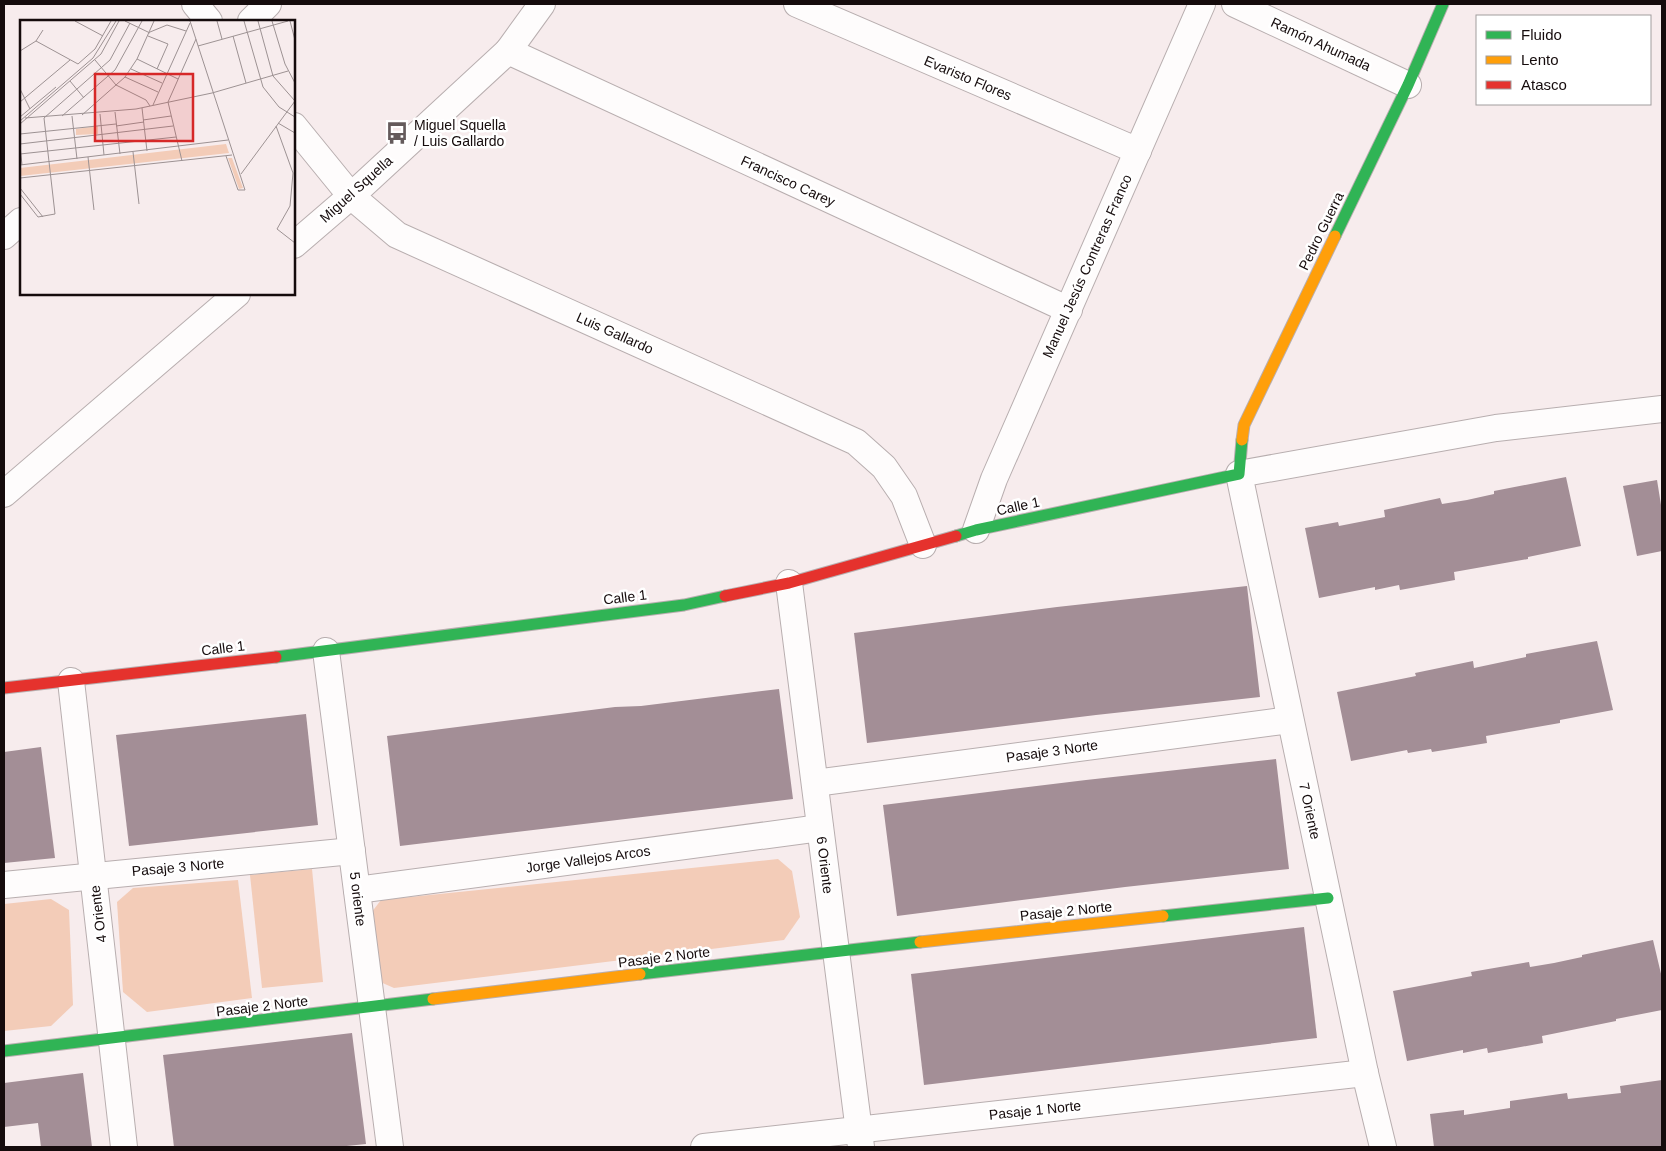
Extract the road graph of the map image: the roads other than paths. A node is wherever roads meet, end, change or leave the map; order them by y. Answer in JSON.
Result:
{"nodes":[{"id":1,"x":194,"y":4,"type":"edge"},
{"id":2,"x":268,"y":4,"type":"edge"},
{"id":3,"x":542,"y":4,"type":"edge"},
{"id":4,"x":797,"y":4,"type":"edge"},
{"id":5,"x":1202,"y":4,"type":"edge"},
{"id":6,"x":1235,"y":4,"type":"edge"},
{"id":7,"x":1443,"y":4,"type":"edge"},
{"id":8,"x":208,"y":20,"type":"edge"},
{"id":9,"x":252,"y":20,"type":"edge"},
{"id":10,"x":508,"y":51,"type":"junction"},
{"id":11,"x":1408,"y":84,"type":"junction"},
{"id":12,"x":295,"y":127,"type":"edge"},
{"id":13,"x":1138,"y":151,"type":"junction"},
{"id":14,"x":350,"y":196,"type":"junction"},
{"id":15,"x":20,"y":222,"type":"edge"},
{"id":16,"x":4,"y":236,"type":"edge"},
{"id":17,"x":295,"y":244,"type":"edge"},
{"id":18,"x":236,"y":295,"type":"edge"},
{"id":19,"x":1068,"y":310,"type":"junction"},
{"id":20,"x":1662,"y":409,"type":"edge"},
{"id":21,"x":1239,"y":474,"type":"junction"},
{"id":22,"x":4,"y":494,"type":"edge"},
{"id":23,"x":976,"y":530,"type":"junction"},
{"id":24,"x":923,"y":545,"type":"junction"},
{"id":25,"x":789,"y":583,"type":"junction"},
{"id":26,"x":326,"y":651,"type":"junction"},
{"id":27,"x":71,"y":681,"type":"junction"},
{"id":28,"x":4,"y":688,"type":"edge"},
{"id":29,"x":1290,"y":720,"type":"junction"},
{"id":30,"x":814,"y":783,"type":"junction"},
{"id":31,"x":820,"y":828,"type":"junction"},
{"id":32,"x":352,"y":851,"type":"junction"},
{"id":33,"x":93,"y":875,"type":"junction"},
{"id":34,"x":4,"y":885,"type":"edge"},
{"id":35,"x":357,"y":890,"type":"junction"},
{"id":36,"x":1328,"y":898,"type":"junction"},
{"id":37,"x":836,"y":951,"type":"junction"},
{"id":38,"x":372,"y":1008,"type":"junction"},
{"id":39,"x":112,"y":1039,"type":"junction"},
{"id":40,"x":4,"y":1051,"type":"edge"},
{"id":41,"x":1364,"y":1073,"type":"junction"},
{"id":42,"x":860,"y":1139,"type":"edge"},
{"id":43,"x":124,"y":1147,"type":"edge"},
{"id":44,"x":390,"y":1147,"type":"edge"},
{"id":45,"x":704,"y":1147,"type":"edge"},
{"id":46,"x":1383,"y":1147,"type":"edge"}],
"edges":[{"from":1,"to":8,"type":"street"},
{"from":2,"to":9,"type":"street"},
{"from":3,"to":10,"type":"street","name":"Miguel Squella"},
{"from":4,"to":13,"type":"street","name":"Evaristo Flores"},
{"from":5,"to":13,"type":"street","name":"Manuel Jesús Contreras Franco"},
{"from":6,"to":11,"type":"street","name":"Ramón Ahumada"},
{"from":7,"to":11,"type":"street","name":"Pedro Guerra"},
{"from":10,"to":14,"type":"street","name":"Miguel Squella"},
{"from":10,"to":19,"type":"street","name":"Francisco Carey"},
{"from":11,"to":21,"type":"street","name":"Pedro Guerra"},
{"from":12,"to":14,"type":"street","name":"Luis Gallardo"},
{"from":13,"to":19,"type":"street","name":"Manuel Jesús Contreras Franco"},
{"from":14,"to":17,"type":"street","name":"Miguel Squella"},
{"from":14,"to":24,"type":"street","name":"Luis Gallardo"},
{"from":15,"to":16,"type":"street"},
{"from":18,"to":22,"type":"street"},
{"from":19,"to":23,"type":"street","name":"Manuel Jesús Contreras Franco"},
{"from":20,"to":21,"type":"street"},
{"from":21,"to":23,"type":"street","name":"Calle 1"},
{"from":21,"to":29,"type":"street","name":"7 Oriente"},
{"from":23,"to":24,"type":"street","name":"Calle 1"},
{"from":24,"to":25,"type":"street","name":"Calle 1"},
{"from":25,"to":26,"type":"street","name":"Calle 1"},
{"from":25,"to":30,"type":"street","name":"6 Oriente"},
{"from":26,"to":27,"type":"street","name":"Calle 1"},
{"from":26,"to":32,"type":"street","name":"5 oriente"},
{"from":27,"to":28,"type":"street","name":"Calle 1"},
{"from":27,"to":33,"type":"street","name":"4 Oriente"},
{"from":29,"to":30,"type":"street","name":"Pasaje 3 Norte"},
{"from":29,"to":36,"type":"street","name":"7 Oriente"},
{"from":30,"to":31,"type":"street","name":"6 Oriente"},
{"from":31,"to":35,"type":"street","name":"Jorge Vallejos Arcos"},
{"from":31,"to":37,"type":"street","name":"6 Oriente"},
{"from":32,"to":33,"type":"street","name":"Pasaje 3 Norte"},
{"from":32,"to":35,"type":"street","name":"5 oriente"},
{"from":33,"to":34,"type":"street","name":"Pasaje 3 Norte"},
{"from":33,"to":39,"type":"street","name":"4 Oriente"},
{"from":35,"to":38,"type":"street","name":"5 oriente"},
{"from":36,"to":37,"type":"street","name":"Pasaje 2 Norte"},
{"from":36,"to":41,"type":"street","name":"7 Oriente"},
{"from":37,"to":38,"type":"street","name":"Pasaje 2 Norte"},
{"from":37,"to":42,"type":"street","name":"6 Oriente"},
{"from":38,"to":39,"type":"street","name":"Pasaje 2 Norte"},
{"from":38,"to":44,"type":"street","name":"5 oriente"},
{"from":39,"to":40,"type":"street","name":"Pasaje 2 Norte"},
{"from":39,"to":43,"type":"street","name":"4 Oriente"},
{"from":41,"to":42,"type":"street","name":"Pasaje 1 Norte"},
{"from":41,"to":46,"type":"street","name":"7 Oriente"},
{"from":42,"to":45,"type":"street","name":"Pasaje 1 Norte"}]}
